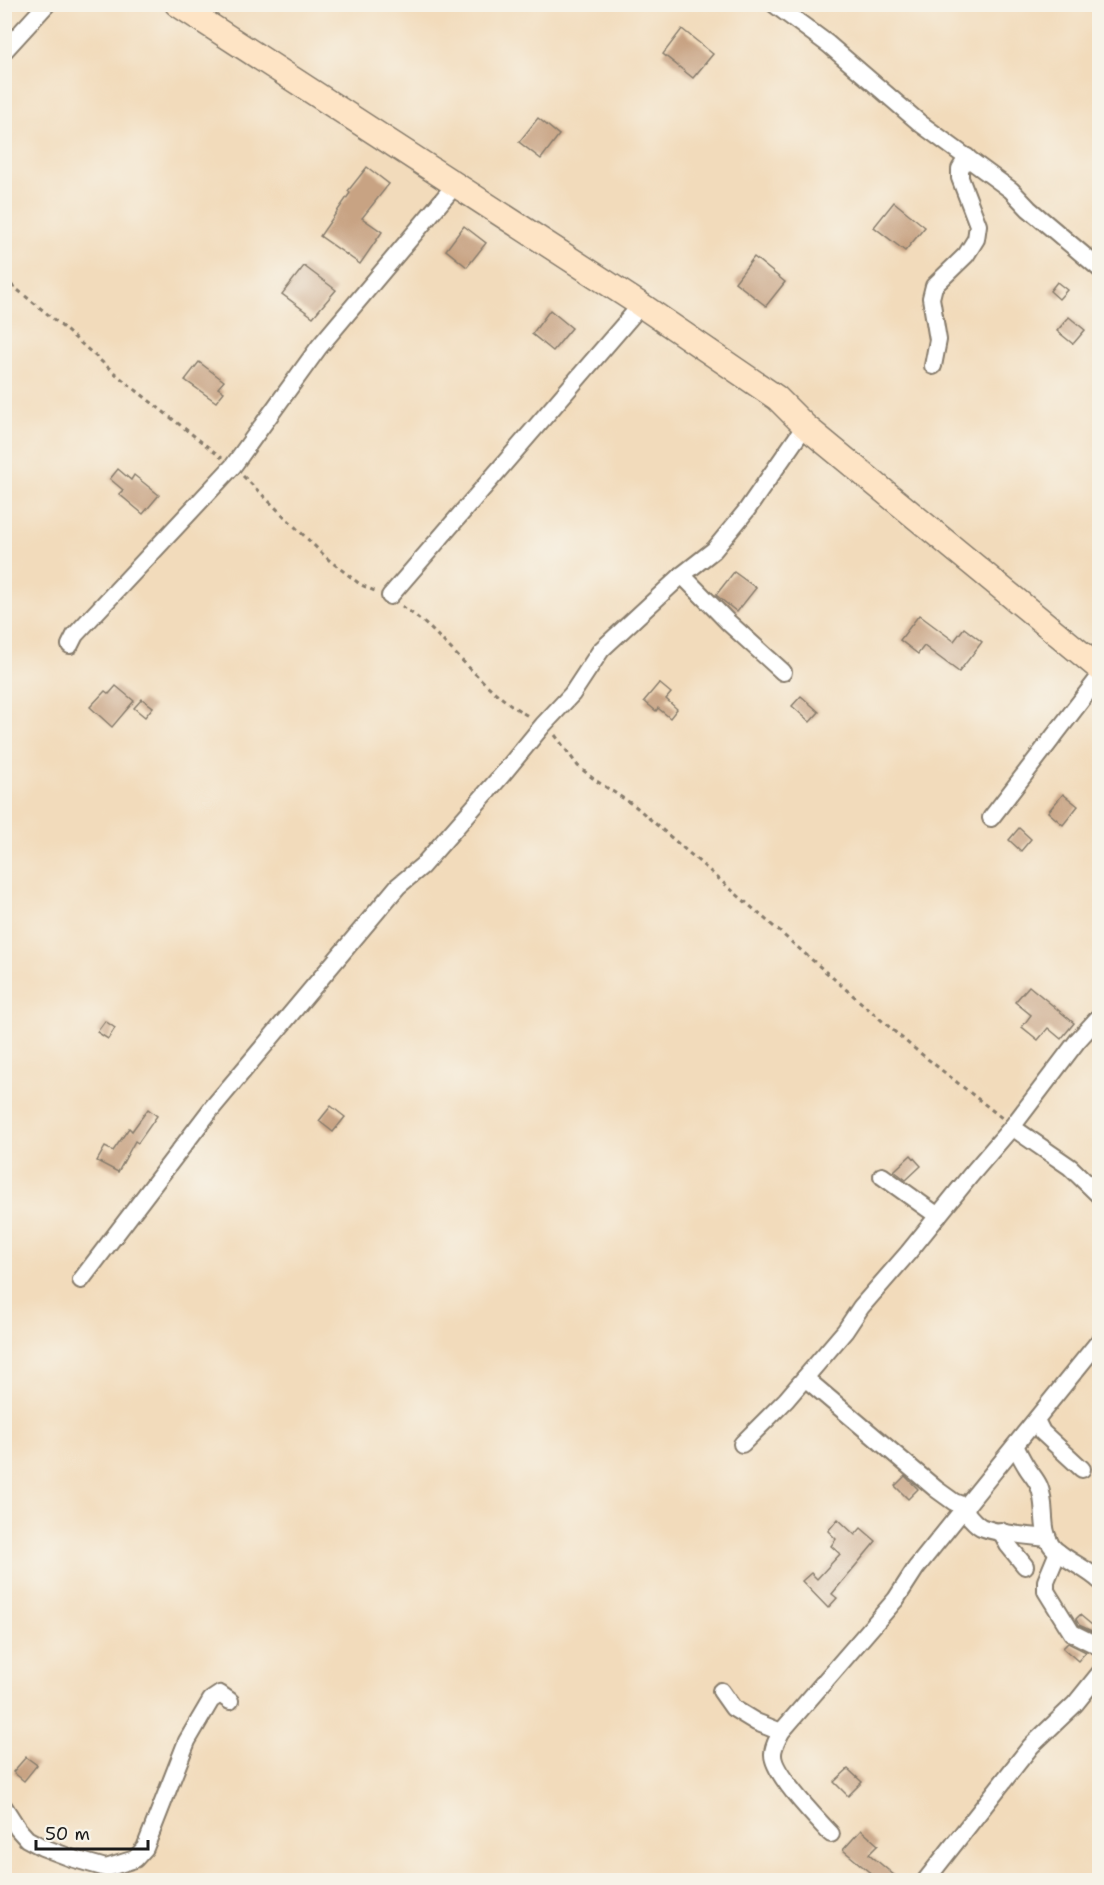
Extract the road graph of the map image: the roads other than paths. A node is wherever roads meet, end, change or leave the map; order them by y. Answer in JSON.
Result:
{"nodes":[{"id":1,"x":47,"y":4,"type":"edge"},
{"id":2,"x":177,"y":4,"type":"edge"},
{"id":3,"x":774,"y":4,"type":"edge"},
{"id":4,"x":4,"y":51,"type":"edge"},
{"id":5,"x":967,"y":157,"type":"junction"},
{"id":6,"x":456,"y":184,"type":"junction"},
{"id":7,"x":1100,"y":269,"type":"edge"},
{"id":8,"x":640,"y":305,"type":"junction"},
{"id":9,"x":933,"y":366,"type":"dead end"},
{"id":10,"x":805,"y":426,"type":"junction"},
{"id":11,"x":682,"y":575,"type":"junction"},
{"id":12,"x":390,"y":596,"type":"road end"},
{"id":13,"x":70,"y":645,"type":"dead end"},
{"id":14,"x":1100,"y":669,"type":"edge"},
{"id":15,"x":783,"y":672,"type":"dead end"},
{"id":16,"x":1100,"y":676,"type":"edge"},
{"id":17,"x":991,"y":818,"type":"dead end"},
{"id":18,"x":1100,"y":1016,"type":"edge"},
{"id":19,"x":1012,"y":1127,"type":"junction"},
{"id":20,"x":882,"y":1176,"type":"dead end"},
{"id":21,"x":1100,"y":1196,"type":"edge"},
{"id":22,"x":938,"y":1216,"type":"junction"},
{"id":23,"x":81,"y":1280,"type":"dead end"},
{"id":24,"x":1100,"y":1340,"type":"edge"},
{"id":25,"x":805,"y":1377,"type":"junction"},
{"id":26,"x":1036,"y":1420,"type":"junction"},
{"id":27,"x":742,"y":1444,"type":"dead end"},
{"id":28,"x":1015,"y":1446,"type":"junction"},
{"id":29,"x":1082,"y":1469,"type":"dead end"},
{"id":30,"x":965,"y":1508,"type":"junction"},
{"id":31,"x":1002,"y":1531,"type":"junction"},
{"id":32,"x":1048,"y":1538,"type":"junction"},
{"id":33,"x":1058,"y":1552,"type":"junction"},
{"id":34,"x":1025,"y":1566,"type":"dead end"},
{"id":35,"x":1100,"y":1581,"type":"edge"},
{"id":36,"x":1100,"y":1647,"type":"edge"},
{"id":37,"x":1100,"y":1673,"type":"edge"},
{"id":38,"x":721,"y":1690,"type":"dead end"},
{"id":39,"x":230,"y":1701,"type":"dead end"},
{"id":40,"x":781,"y":1732,"type":"junction"},
{"id":41,"x":4,"y":1807,"type":"edge"},
{"id":42,"x":831,"y":1834,"type":"dead end"},
{"id":43,"x":926,"y":1881,"type":"edge"}],
"edges":[{"from":1,"to":4,"type":"street"},
{"from":2,"to":6,"type":"street"},
{"from":3,"to":5,"type":"street"},
{"from":5,"to":7,"type":"street"},
{"from":5,"to":9,"type":"street"},
{"from":6,"to":8,"type":"street"},
{"from":6,"to":13,"type":"street"},
{"from":8,"to":10,"type":"street"},
{"from":8,"to":12,"type":"street"},
{"from":10,"to":11,"type":"street"},
{"from":10,"to":14,"type":"street"},
{"from":11,"to":15,"type":"street"},
{"from":11,"to":23,"type":"street"},
{"from":16,"to":17,"type":"street"},
{"from":18,"to":19,"type":"street"},
{"from":19,"to":21,"type":"street"},
{"from":19,"to":22,"type":"street"},
{"from":20,"to":22,"type":"street"},
{"from":22,"to":25,"type":"street"},
{"from":24,"to":26,"type":"street"},
{"from":25,"to":27,"type":"street"},
{"from":25,"to":30,"type":"street"},
{"from":26,"to":28,"type":"street"},
{"from":26,"to":29,"type":"street"},
{"from":28,"to":30,"type":"street"},
{"from":28,"to":32,"type":"street"},
{"from":30,"to":31,"type":"street"},
{"from":30,"to":40,"type":"street"},
{"from":31,"to":32,"type":"street"},
{"from":31,"to":34,"type":"street"},
{"from":32,"to":33,"type":"street"},
{"from":33,"to":35,"type":"street"},
{"from":33,"to":36,"type":"street"},
{"from":37,"to":43,"type":"street"},
{"from":38,"to":40,"type":"street"},
{"from":39,"to":41,"type":"street"},
{"from":40,"to":42,"type":"street"}]}
